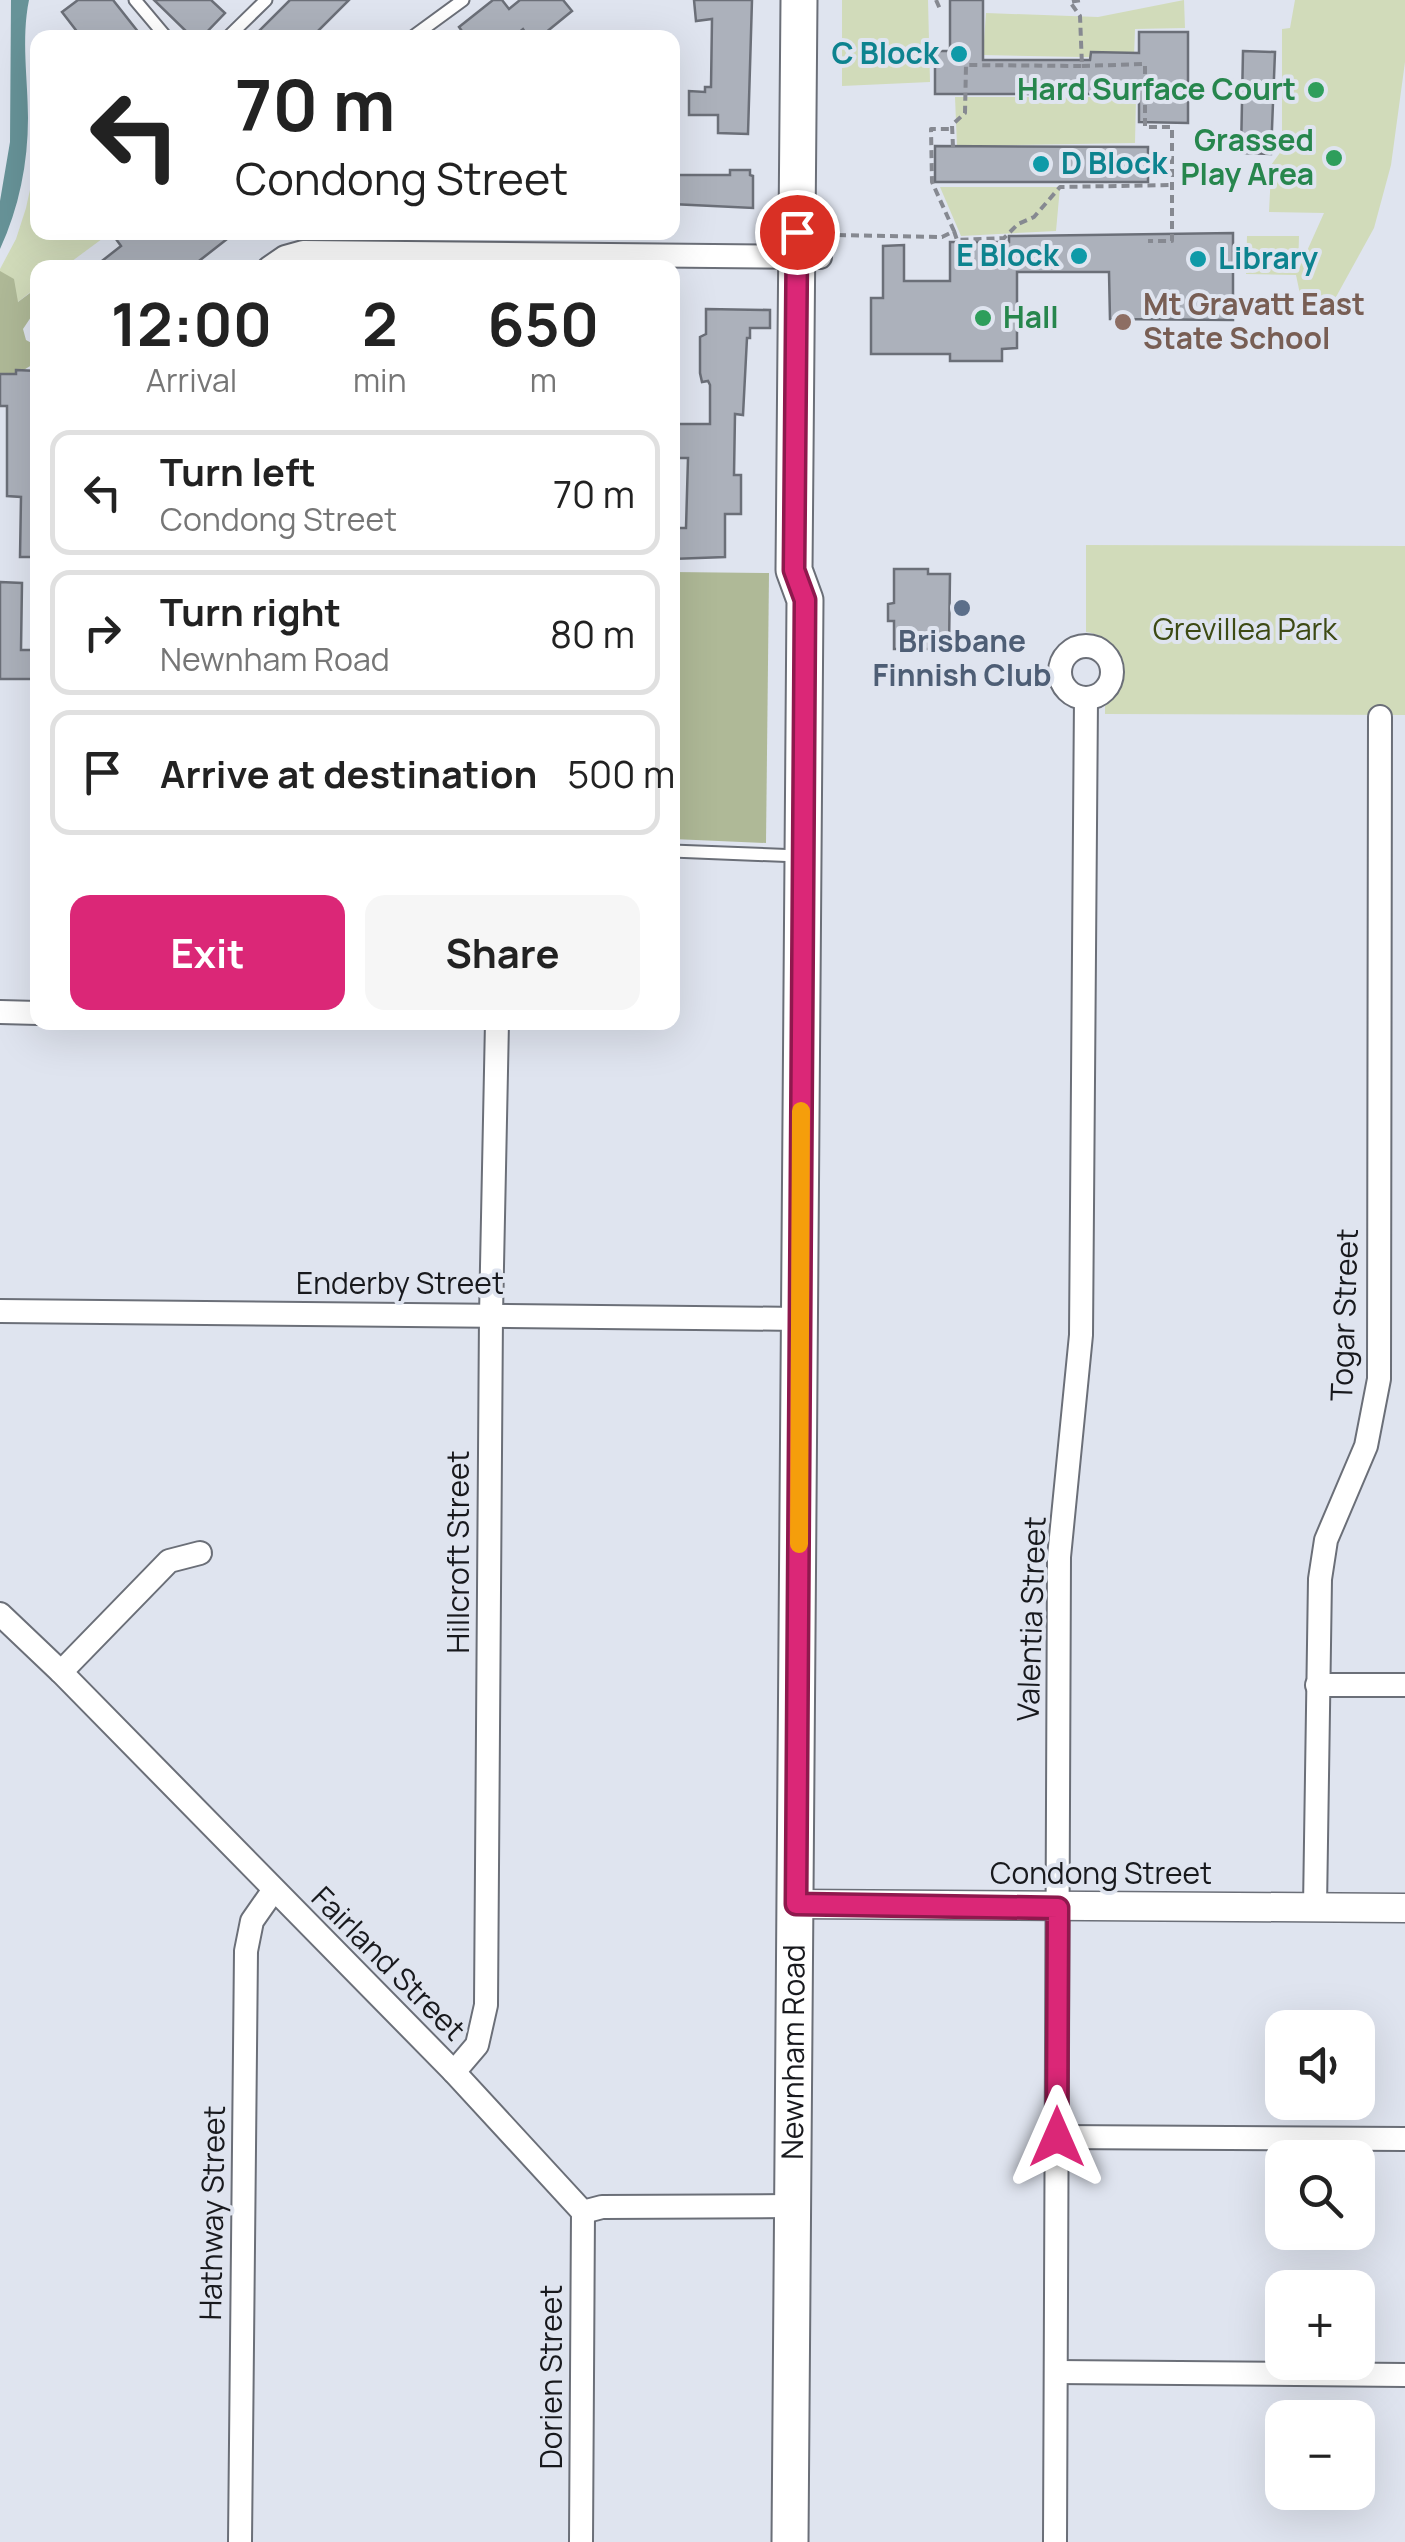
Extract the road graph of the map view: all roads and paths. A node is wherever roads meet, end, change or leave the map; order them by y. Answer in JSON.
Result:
{"nodes":[{"id":1,"x":135,"y":0,"type":"edge"},
{"id":2,"x":266,"y":0,"type":"edge"},
{"id":3,"x":799,"y":0,"type":"edge"},
{"id":4,"x":823,"y":0,"type":"edge"},
{"id":5,"x":936,"y":0,"type":"edge"},
{"id":6,"x":1081,"y":0,"type":"edge"},
{"id":7,"x":1070,"y":1,"type":"edge"},
{"id":8,"x":457,"y":2,"type":"edge"},
{"id":9,"x":940,"y":9,"type":"dead end"},
{"id":10,"x":160,"y":30,"type":"edge"},
{"id":11,"x":235,"y":30,"type":"edge"},
{"id":12,"x":421,"y":30,"type":"edge"},
{"id":13,"x":1082,"y":66,"type":"junction"},
{"id":14,"x":952,"y":129,"type":"junction"},
{"id":15,"x":953,"y":146,"type":"dead end"},
{"id":16,"x":1172,"y":185,"type":"dead end"},
{"id":17,"x":954,"y":231,"type":"junction"},
{"id":18,"x":1148,"y":242,"type":"dead end"},
{"id":19,"x":818,"y":249,"type":"junction"},
{"id":20,"x":279,"y":260,"type":"edge"},
{"id":21,"x":1086,"y":698,"type":"dead end"},
{"id":22,"x":1380,"y":716,"type":"dead end"},
{"id":23,"x":680,"y":851,"type":"edge"},
{"id":24,"x":803,"y":856,"type":"junction"},
{"id":25,"x":0,"y":1012,"type":"edge"},
{"id":26,"x":30,"y":1012,"type":"edge"},
{"id":27,"x":497,"y":1030,"type":"edge"},
{"id":28,"x":0,"y":1311,"type":"edge"},
{"id":29,"x":491,"y":1315,"type":"junction"},
{"id":30,"x":800,"y":1319,"type":"junction"},
{"id":31,"x":200,"y":1553,"type":"dead end"},
{"id":32,"x":0,"y":1614,"type":"edge"},
{"id":33,"x":61,"y":1672,"type":"junction"},
{"id":34,"x":1317,"y":1684,"type":"junction"},
{"id":35,"x":1405,"y":1685,"type":"edge"},
{"id":36,"x":273,"y":1891,"type":"junction"},
{"id":37,"x":796,"y":1904,"type":"junction"},
{"id":38,"x":1316,"y":1906,"type":"junction"},
{"id":39,"x":1058,"y":1908,"type":"junction"},
{"id":40,"x":1405,"y":1908,"type":"edge"},
{"id":41,"x":454,"y":2072,"type":"junction"},
{"id":42,"x":1057,"y":2137,"type":"junction"},
{"id":43,"x":1405,"y":2139,"type":"edge"},
{"id":44,"x":792,"y":2206,"type":"junction"},
{"id":45,"x":584,"y":2212,"type":"junction"},
{"id":46,"x":1056,"y":2372,"type":"junction"},
{"id":47,"x":1405,"y":2375,"type":"edge"},
{"id":48,"x":240,"y":2542,"type":"edge"},
{"id":49,"x":581,"y":2542,"type":"edge"},
{"id":50,"x":790,"y":2542,"type":"edge"},
{"id":51,"x":1055,"y":2542,"type":"edge"}],
"edges":[{"from":1,"to":10,"type":"lane"},
{"from":2,"to":11,"type":"lane"},
{"from":3,"to":19,"type":"main road","name":"Newnham Road"},
{"from":4,"to":19,"type":"main road","name":"Newnham Road"},
{"from":5,"to":9,"type":"path"},
{"from":6,"to":7,"type":"path"},
{"from":7,"to":13,"type":"path"},
{"from":8,"to":12,"type":"lane"},
{"from":13,"to":14,"type":"path"},
{"from":13,"to":18,"type":"path"},
{"from":14,"to":15,"type":"path"},
{"from":14,"to":17,"type":"path"},
{"from":16,"to":17,"type":"path"},
{"from":17,"to":19,"type":"path"},
{"from":19,"to":20,"type":"street"},
{"from":19,"to":24,"type":"main road","name":"Newnham Road"},
{"from":21,"to":39,"type":"street","name":"Valentia Street"},
{"from":22,"to":34,"type":"street","name":"Togar Street"},
{"from":23,"to":24,"type":"lane"},
{"from":24,"to":30,"type":"main road","name":"Newnham Road"},
{"from":25,"to":26,"type":"street"},
{"from":27,"to":29,"type":"street","name":"Hillcroft Street"},
{"from":28,"to":29,"type":"street","name":"Enderby Street"},
{"from":29,"to":30,"type":"street","name":"Enderby Street"},
{"from":29,"to":41,"type":"street","name":"Hillcroft Street"},
{"from":30,"to":37,"type":"main road","name":"Newnham Road"},
{"from":31,"to":33,"type":"street"},
{"from":32,"to":33,"type":"street","name":"Fairland Street"},
{"from":33,"to":36,"type":"street","name":"Fairland Street"},
{"from":34,"to":35,"type":"street"},
{"from":34,"to":38,"type":"street","name":"Togar Street"},
{"from":36,"to":41,"type":"street","name":"Fairland Street"},
{"from":36,"to":48,"type":"street","name":"Hathway Street"},
{"from":37,"to":39,"type":"street","name":"Condong Street"},
{"from":37,"to":44,"type":"main road","name":"Newnham Road"},
{"from":38,"to":39,"type":"street","name":"Condong Street"},
{"from":38,"to":40,"type":"street","name":"Condong Street"},
{"from":39,"to":42,"type":"street","name":"Valentia Street"},
{"from":41,"to":45,"type":"street","name":"Fairland Street"},
{"from":42,"to":43,"type":"street"},
{"from":42,"to":46,"type":"street","name":"Valentia Street"},
{"from":44,"to":45,"type":"street"},
{"from":44,"to":50,"type":"main road","name":"Newnham Road"},
{"from":45,"to":49,"type":"street","name":"Dorien Street"},
{"from":46,"to":47,"type":"street"},
{"from":46,"to":51,"type":"street","name":"Valentia Street"}]}
